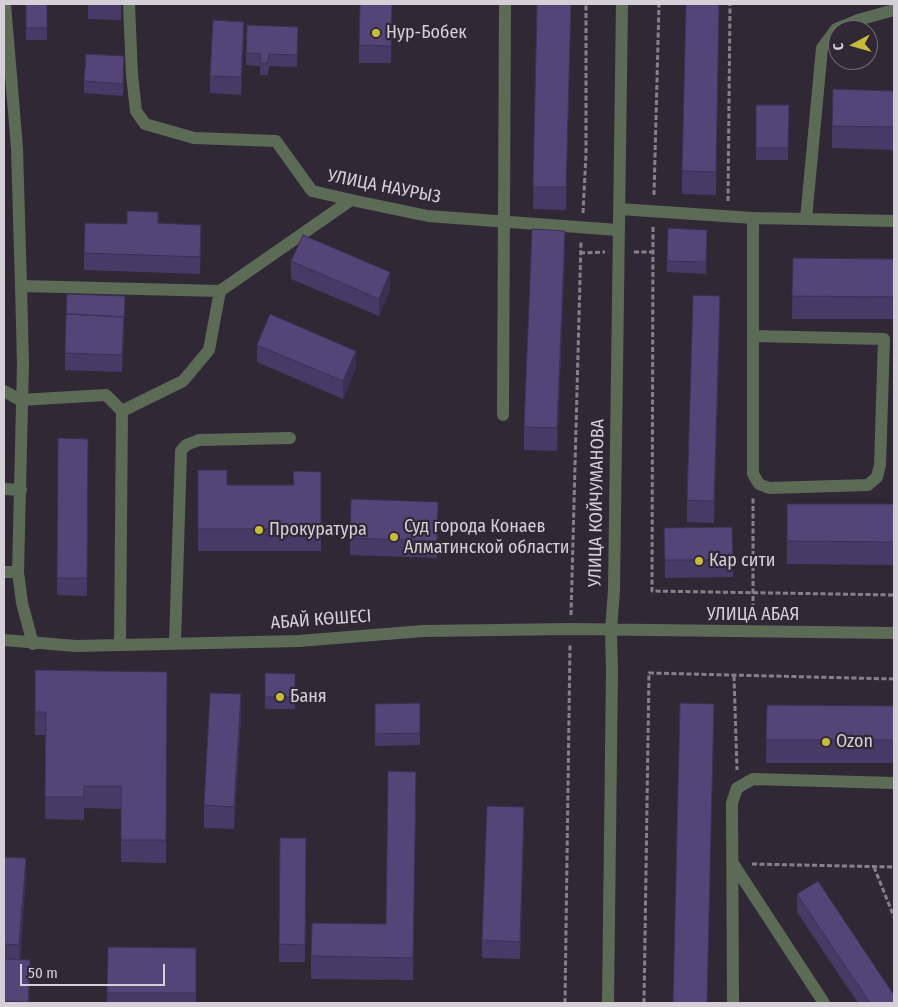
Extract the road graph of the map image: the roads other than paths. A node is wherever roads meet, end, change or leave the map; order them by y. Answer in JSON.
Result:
{"nodes":[{"id":1,"x":5,"y":4,"type":"edge"},
{"id":2,"x":129,"y":4,"type":"edge"},
{"id":3,"x":505,"y":4,"type":"edge"},
{"id":4,"x":622,"y":4,"type":"edge"},
{"id":5,"x":891,"y":8,"type":"edge"},
{"id":6,"x":8,"y":80,"type":"edge"},
{"id":7,"x":351,"y":200,"type":"junction"},
{"id":8,"x":619,"y":209,"type":"junction"},
{"id":9,"x":753,"y":218,"type":"junction"},
{"id":10,"x":806,"y":219,"type":"junction"},
{"id":11,"x":894,"y":221,"type":"edge"},
{"id":12,"x":503,"y":222,"type":"junction"},
{"id":13,"x":618,"y":230,"type":"junction"},
{"id":14,"x":21,"y":286,"type":"junction"},
{"id":15,"x":220,"y":291,"type":"junction"},
{"id":16,"x":752,"y":336,"type":"junction"},
{"id":17,"x":889,"y":338,"type":"edge"},
{"id":18,"x":4,"y":392,"type":"edge"},
{"id":19,"x":20,"y":400,"type":"junction"},
{"id":20,"x":122,"y":411,"type":"junction"},
{"id":21,"x":503,"y":414,"type":"dead end"},
{"id":22,"x":290,"y":438,"type":"dead end"},
{"id":23,"x":4,"y":489,"type":"edge"},
{"id":24,"x":21,"y":490,"type":"junction"},
{"id":25,"x":4,"y":572,"type":"edge"},
{"id":26,"x":18,"y":572,"type":"junction"},
{"id":27,"x":611,"y":630,"type":"junction"},
{"id":28,"x":894,"y":633,"type":"edge"},
{"id":29,"x":4,"y":640,"type":"edge"},
{"id":30,"x":176,"y":643,"type":"junction"},
{"id":31,"x":33,"y":644,"type":"junction"},
{"id":32,"x":120,"y":644,"type":"junction"},
{"id":33,"x":894,"y":783,"type":"edge"},
{"id":34,"x":734,"y":864,"type":"junction"},
{"id":35,"x":608,"y":1003,"type":"edge"},
{"id":36,"x":733,"y":1003,"type":"edge"},
{"id":37,"x":824,"y":1003,"type":"edge"}],
"edges":[{"from":1,"to":6,"type":"street"},
{"from":2,"to":7,"type":"street","name":"УЛИЦА НАУРЫЗ"},
{"from":3,"to":12,"type":"street"},
{"from":4,"to":8,"type":"street","name":"УЛИЦА КОЙЧУМАНОВА"},
{"from":5,"to":10,"type":"street"},
{"from":6,"to":14,"type":"street"},
{"from":7,"to":12,"type":"street","name":"УЛИЦА НАУРЫЗ"},
{"from":7,"to":15,"type":"street"},
{"from":8,"to":9,"type":"street"},
{"from":8,"to":13,"type":"street","name":"УЛИЦА КОЙЧУМАНОВА"},
{"from":9,"to":10,"type":"street"},
{"from":9,"to":16,"type":"street"},
{"from":10,"to":11,"type":"street"},
{"from":12,"to":13,"type":"street","name":"УЛИЦА НАУРЫЗ"},
{"from":12,"to":21,"type":"street"},
{"from":13,"to":27,"type":"street","name":"УЛИЦА КОЙЧУМАНОВА"},
{"from":14,"to":15,"type":"street"},
{"from":14,"to":19,"type":"street"},
{"from":15,"to":20,"type":"street"},
{"from":16,"to":17,"type":"street"},
{"from":16,"to":17,"type":"street"},
{"from":18,"to":19,"type":"street"},
{"from":19,"to":20,"type":"street"},
{"from":19,"to":24,"type":"street"},
{"from":20,"to":32,"type":"street"},
{"from":22,"to":30,"type":"street"},
{"from":23,"to":24,"type":"street"},
{"from":24,"to":26,"type":"street"},
{"from":25,"to":26,"type":"street"},
{"from":26,"to":31,"type":"street"},
{"from":27,"to":28,"type":"street","name":"УЛИЦА АБАЯ"},
{"from":27,"to":30,"type":"street","name":"АБАЙ КӨШЕСІ"},
{"from":27,"to":35,"type":"street","name":"УЛИЦА КОЙЧУМАНОВА"},
{"from":29,"to":31,"type":"street","name":"АБАЙ КӨШЕСІ"},
{"from":30,"to":32,"type":"street","name":"АБАЙ КӨШЕСІ"},
{"from":31,"to":32,"type":"street","name":"АБАЙ КӨШЕСІ"},
{"from":33,"to":34,"type":"street"},
{"from":34,"to":36,"type":"street"},
{"from":34,"to":37,"type":"street"}]}
